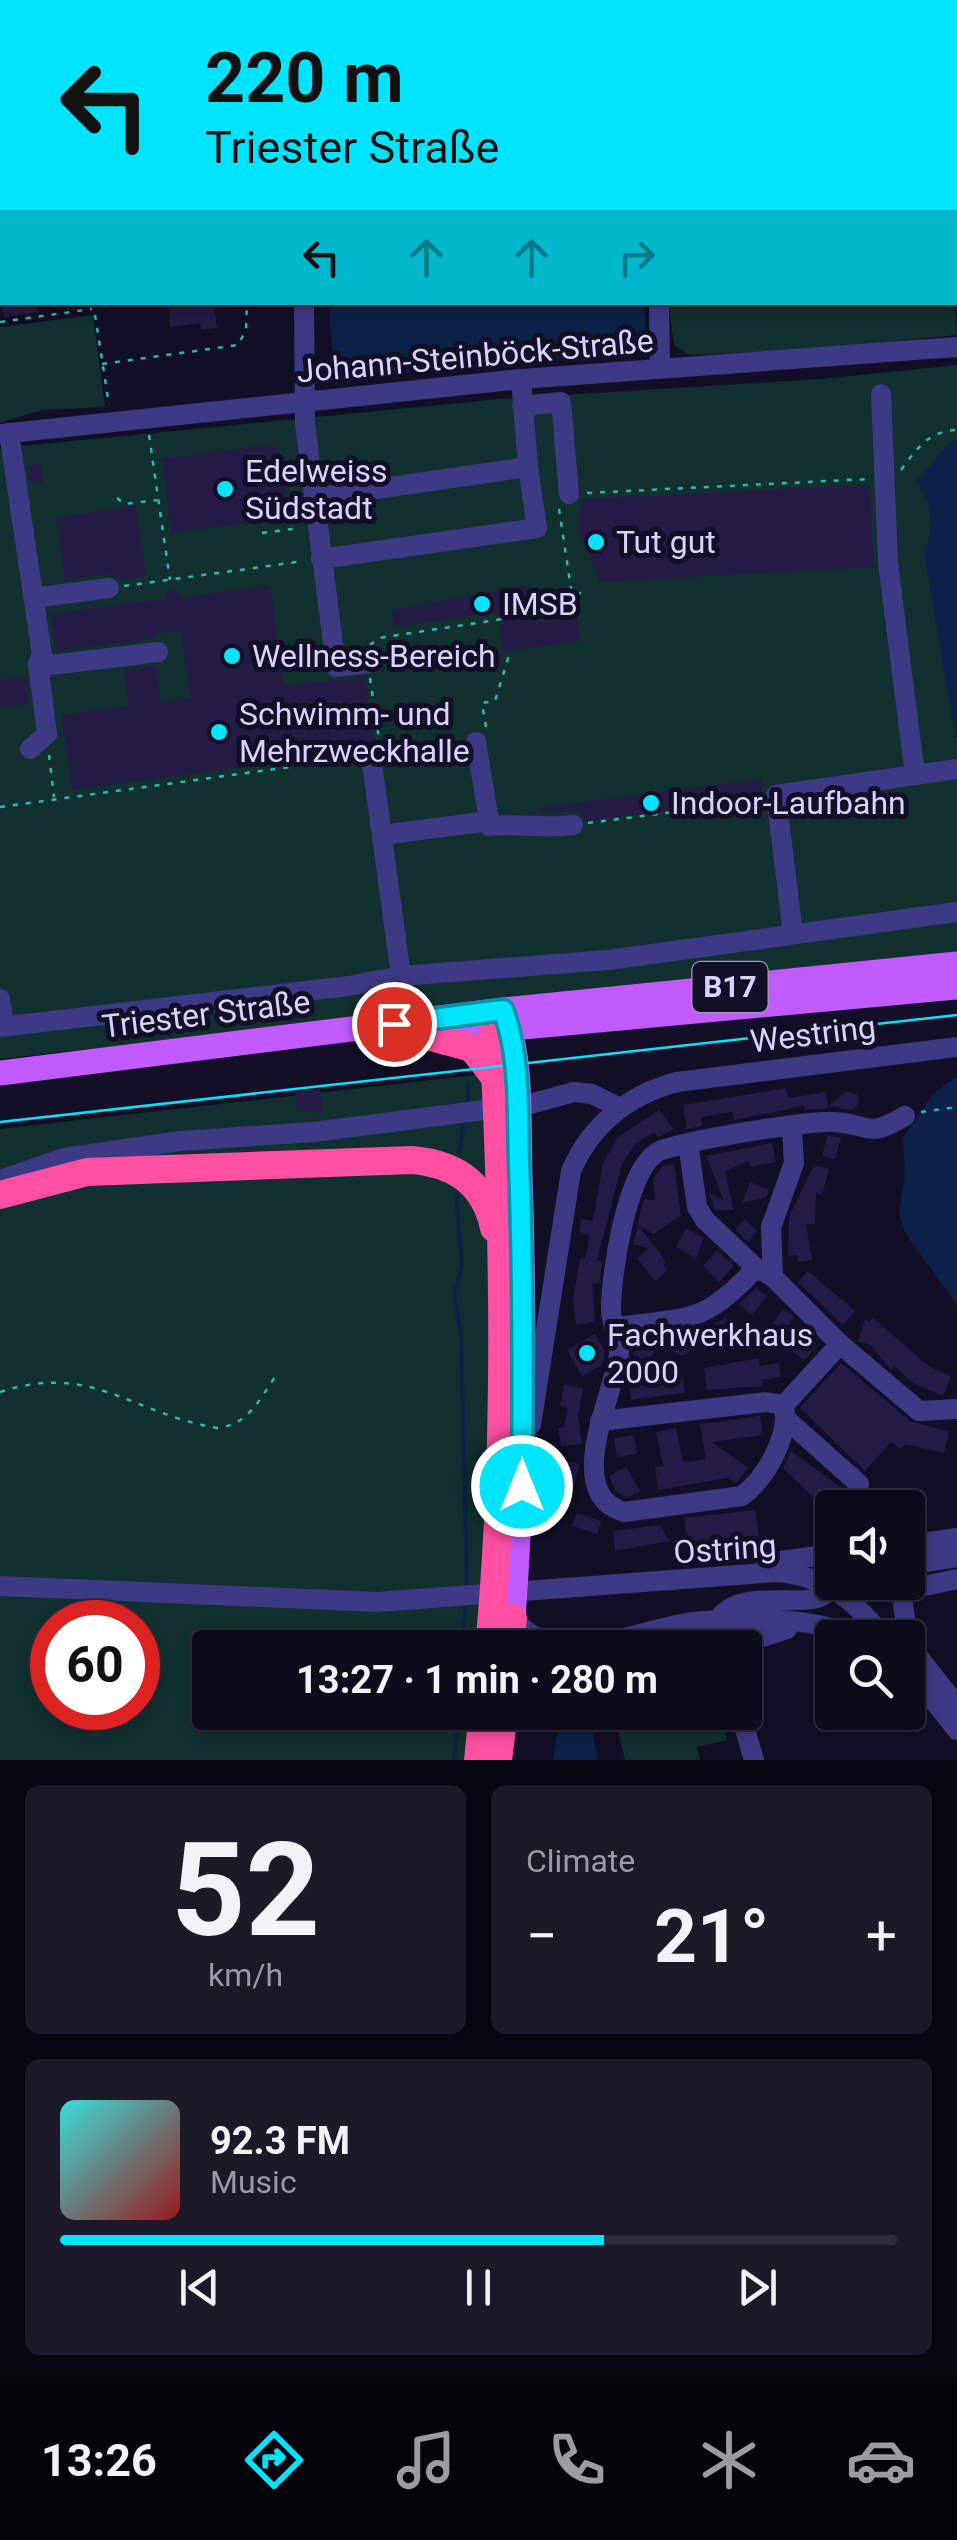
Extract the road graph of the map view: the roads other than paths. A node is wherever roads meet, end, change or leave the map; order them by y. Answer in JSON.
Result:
{"nodes":[{"id":1,"x":304,"y":305,"type":"edge"},
{"id":2,"x":659,"y":305,"type":"edge"},
{"id":3,"x":957,"y":347,"type":"edge"},
{"id":4,"x":660,"y":368,"type":"junction"},
{"id":5,"x":521,"y":380,"type":"junction"},
{"id":6,"x":881,"y":394,"type":"dead end"},
{"id":7,"x":303,"y":401,"type":"junction"},
{"id":8,"x":522,"y":406,"type":"junction"},
{"id":9,"x":4,"y":433,"type":"edge"},
{"id":10,"x":528,"y":467,"type":"junction"},
{"id":11,"x":569,"y":494,"type":"road end"},
{"id":12,"x":314,"y":498,"type":"junction"},
{"id":13,"x":321,"y":559,"type":"junction"},
{"id":14,"x":110,"y":588,"type":"road end"},
{"id":15,"x":34,"y":598,"type":"junction"},
{"id":16,"x":158,"y":652,"type":"dead end"},
{"id":17,"x":47,"y":660,"type":"junction"},
{"id":18,"x":368,"y":664,"type":"road end"},
{"id":19,"x":58,"y":712,"type":"dead end"},
{"id":20,"x":478,"y":746,"type":"road end"},
{"id":21,"x":30,"y":749,"type":"dead end"},
{"id":22,"x":371,"y":756,"type":"road end"},
{"id":23,"x":957,"y":769,"type":"edge"},
{"id":24,"x":916,"y":775,"type":"junction"},
{"id":25,"x":488,"y":821,"type":"junction"},
{"id":26,"x":573,"y":825,"type":"road end"},
{"id":27,"x":382,"y":835,"type":"junction"},
{"id":28,"x":957,"y":912,"type":"edge"},
{"id":29,"x":793,"y":934,"type":"junction"},
{"id":30,"x":957,"y":964,"type":"edge"},
{"id":31,"x":401,"y":976,"type":"junction"},
{"id":32,"x":957,"y":988,"type":"edge"},
{"id":33,"x":0,"y":999,"type":"edge"},
{"id":34,"x":2,"y":1027,"type":"edge"},
{"id":35,"x":427,"y":1036,"type":"joint"},
{"id":36,"x":503,"y":1044,"type":"junction"},
{"id":37,"x":957,"y":1047,"type":"edge"},
{"id":38,"x":0,"y":1073,"type":"edge"},
{"id":39,"x":0,"y":1088,"type":"edge"},
{"id":40,"x":620,"y":1108,"type":"junction"},
{"id":41,"x":913,"y":1114,"type":"road end"},
{"id":42,"x":507,"y":1120,"type":"junction"},
{"id":43,"x":792,"y":1128,"type":"junction"},
{"id":44,"x":688,"y":1144,"type":"junction"},
{"id":45,"x":64,"y":1158,"type":"junction"},
{"id":46,"x":0,"y":1165,"type":"edge"},
{"id":47,"x":0,"y":1180,"type":"edge"},
{"id":48,"x":0,"y":1194,"type":"edge"},
{"id":49,"x":764,"y":1273,"type":"junction"},
{"id":50,"x":501,"y":1280,"type":"junction"},
{"id":51,"x":616,"y":1327,"type":"junction"},
{"id":52,"x":840,"y":1344,"type":"junction"},
{"id":53,"x":957,"y":1409,"type":"edge"},
{"id":54,"x":785,"y":1412,"type":"junction"},
{"id":55,"x":600,"y":1421,"type":"junction"},
{"id":56,"x":860,"y":1484,"type":"dead end"},
{"id":57,"x":522,"y":1486,"type":"junction"},
{"id":58,"x":957,"y":1538,"type":"edge"},
{"id":59,"x":925,"y":1543,"type":"edge"},
{"id":60,"x":815,"y":1556,"type":"edge"},
{"id":61,"x":957,"y":1557,"type":"edge"},
{"id":62,"x":925,"y":1562,"type":"edge"},
{"id":63,"x":733,"y":1577,"type":"junction"},
{"id":64,"x":815,"y":1578,"type":"edge"},
{"id":65,"x":957,"y":1579,"type":"edge"},
{"id":66,"x":0,"y":1586,"type":"edge"},
{"id":67,"x":815,"y":1598,"type":"edge"},
{"id":68,"x":853,"y":1600,"type":"edge"},
{"id":69,"x":513,"y":1618,"type":"junction"},
{"id":70,"x":869,"y":1620,"type":"edge"},
{"id":71,"x":717,"y":1621,"type":"junction"},
{"id":72,"x":804,"y":1624,"type":"junction"},
{"id":73,"x":815,"y":1627,"type":"edge"},
{"id":74,"x":490,"y":1630,"type":"edge"},
{"id":75,"x":512,"y":1630,"type":"edge"},
{"id":76,"x":720,"y":1630,"type":"edge"},
{"id":77,"x":762,"y":1637,"type":"edge"},
{"id":78,"x":925,"y":1691,"type":"edge"},
{"id":79,"x":957,"y":1706,"type":"edge"},
{"id":80,"x":745,"y":1730,"type":"edge"},
{"id":81,"x":957,"y":1730,"type":"edge"},
{"id":82,"x":754,"y":1760,"type":"edge"}],
"edges":[{"from":1,"to":7,"type":"street"},
{"from":2,"to":4,"type":"street"},
{"from":3,"to":4,"type":"street","name":"Johann-Steinböck-Straße"},
{"from":4,"to":5,"type":"street","name":"Johann-Steinböck-Straße"},
{"from":5,"to":7,"type":"street","name":"Johann-Steinböck-Straße"},
{"from":5,"to":8,"type":"street"},
{"from":6,"to":24,"type":"street"},
{"from":7,"to":9,"type":"street","name":"Johann-Steinböck-Straße"},
{"from":7,"to":12,"type":"street"},
{"from":8,"to":10,"type":"street"},
{"from":8,"to":11,"type":"street"},
{"from":9,"to":15,"type":"street"},
{"from":10,"to":12,"type":"street"},
{"from":10,"to":13,"type":"street"},
{"from":12,"to":13,"type":"street"},
{"from":13,"to":18,"type":"street"},
{"from":14,"to":15,"type":"street"},
{"from":15,"to":17,"type":"street"},
{"from":16,"to":17,"type":"street"},
{"from":17,"to":19,"type":"street"},
{"from":17,"to":21,"type":"street"},
{"from":20,"to":25,"type":"street"},
{"from":22,"to":27,"type":"street"},
{"from":23,"to":24,"type":"street"},
{"from":24,"to":29,"type":"street"},
{"from":25,"to":26,"type":"street"},
{"from":25,"to":27,"type":"street"},
{"from":27,"to":31,"type":"street"},
{"from":28,"to":29,"type":"street"},
{"from":29,"to":31,"type":"street"},
{"from":30,"to":36,"type":"main road","name":"Triester Straße","number":"B17"},
{"from":31,"to":34,"type":"street"},
{"from":32,"to":36,"type":"main road","name":"Triester Straße","number":"B17"},
{"from":33,"to":34,"type":"street"},
{"from":35,"to":36,"type":"highway"},
{"from":35,"to":39,"type":"main road","name":"Triester Straße"},
{"from":36,"to":38,"type":"main road","name":"Triester Straße","number":"B17"},
{"from":36,"to":42,"type":"highway"},
{"from":37,"to":40,"type":"street","name":"Westring"},
{"from":40,"to":45,"type":"street"},
{"from":40,"to":57,"type":"street"},
{"from":41,"to":43,"type":"street"},
{"from":42,"to":50,"type":"highway"},
{"from":42,"to":57,"type":"main road"},
{"from":43,"to":44,"type":"street"},
{"from":43,"to":49,"type":"street"},
{"from":44,"to":49,"type":"street"},
{"from":44,"to":51,"type":"street"},
{"from":45,"to":46,"type":"street"},
{"from":45,"to":47,"type":"street"},
{"from":48,"to":50,"type":"highway"},
{"from":49,"to":51,"type":"street"},
{"from":49,"to":52,"type":"street"},
{"from":50,"to":74,"type":"highway"},
{"from":51,"to":55,"type":"street"},
{"from":52,"to":53,"type":"street"},
{"from":52,"to":54,"type":"street"},
{"from":54,"to":55,"type":"street"},
{"from":54,"to":55,"type":"street"},
{"from":54,"to":56,"type":"street"},
{"from":57,"to":69,"type":"main road"},
{"from":58,"to":59,"type":"street"},
{"from":60,"to":63,"type":"street"},
{"from":61,"to":62,"type":"street"},
{"from":63,"to":64,"type":"street","name":"Ostring"},
{"from":63,"to":66,"type":"street","name":"Ostring"},
{"from":65,"to":79,"type":"street"},
{"from":67,"to":71,"type":"street"},
{"from":68,"to":70,"type":"street","name":"Ostring"},
{"from":69,"to":71,"type":"street"},
{"from":69,"to":75,"type":"highway"},
{"from":71,"to":72,"type":"street"},
{"from":71,"to":76,"type":"street"},
{"from":72,"to":73,"type":"street"},
{"from":72,"to":77,"type":"street"},
{"from":78,"to":81,"type":"street"},
{"from":80,"to":82,"type":"street"}]}
